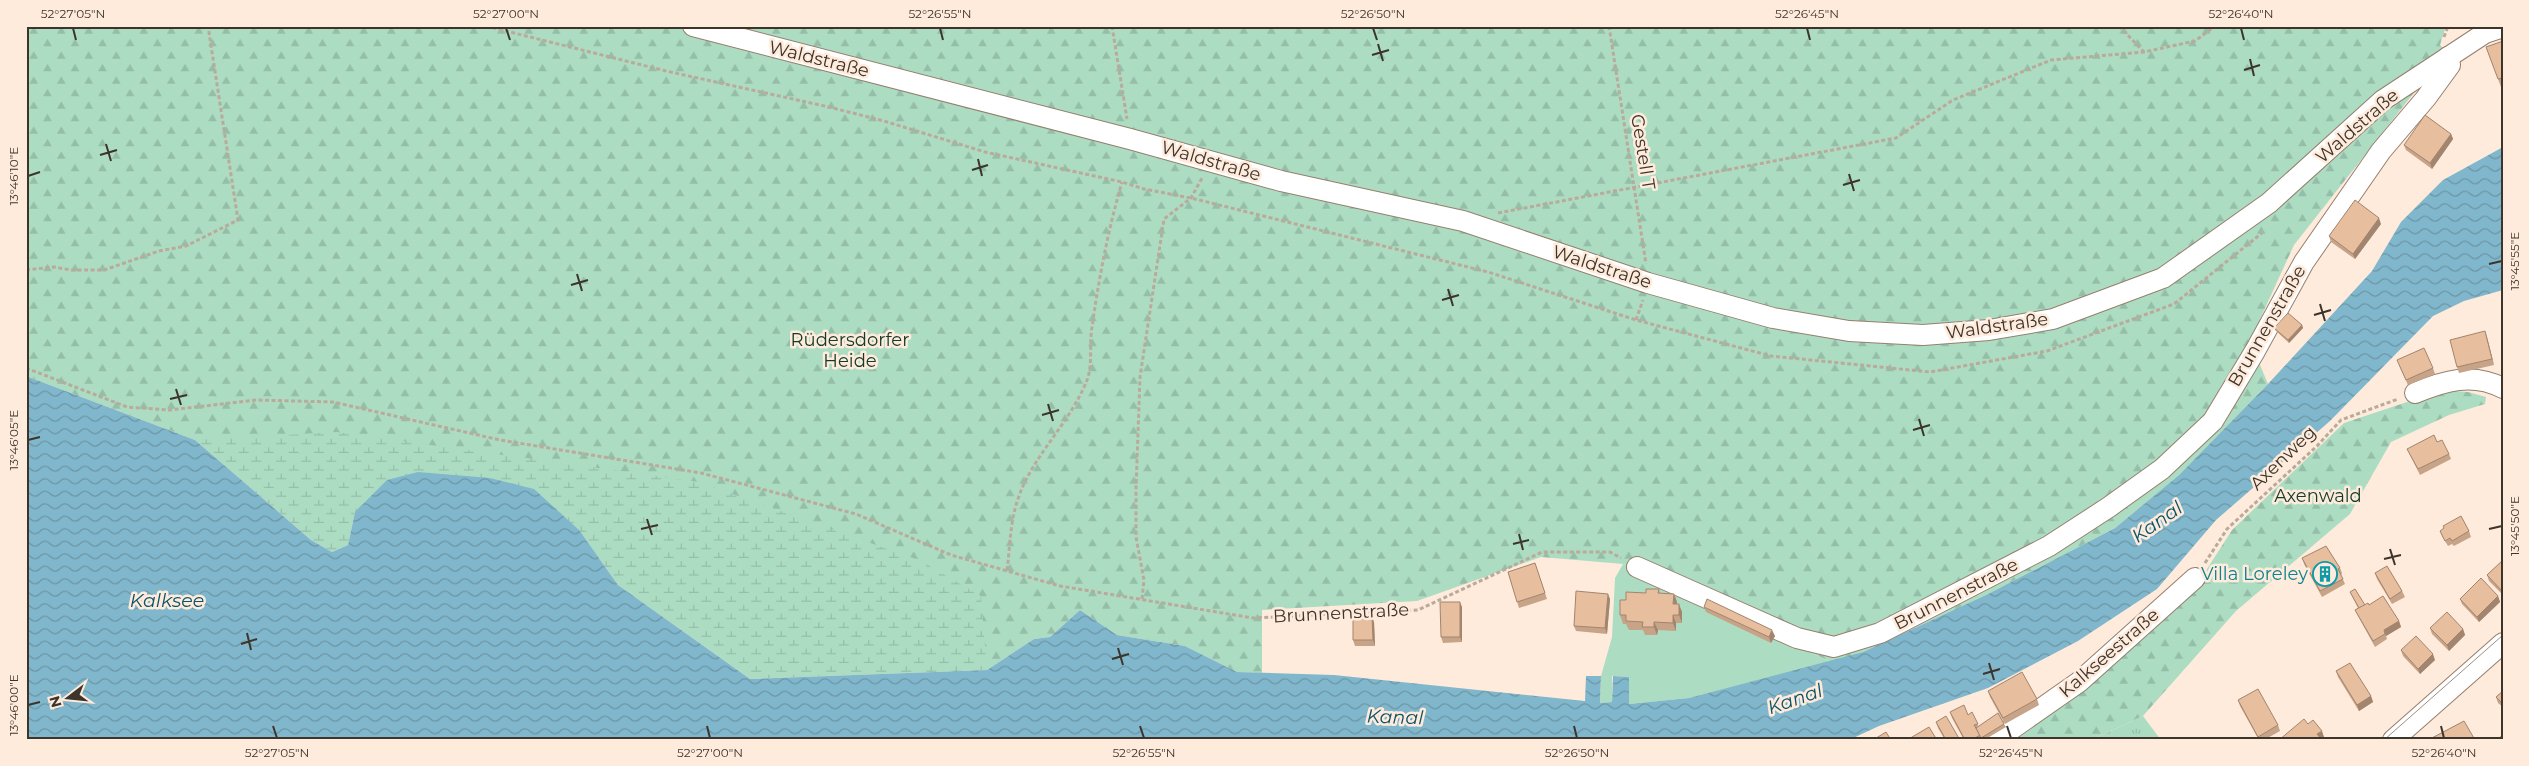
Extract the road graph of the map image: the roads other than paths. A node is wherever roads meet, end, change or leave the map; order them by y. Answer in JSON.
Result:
{"nodes":[{"id":1,"x":693,"y":26,"type":"edge"},
{"id":2,"x":2503,"y":27,"type":"edge"},
{"id":3,"x":2448,"y":57,"type":"junction"},
{"id":4,"x":2503,"y":388,"type":"edge"},
{"id":5,"x":2415,"y":393,"type":"road end"},
{"id":6,"x":1637,"y":568,"type":"road end"},
{"id":7,"x":2195,"y":578,"type":"road end"},
{"id":8,"x":2503,"y":643,"type":"edge"},
{"id":9,"x":1996,"y":740,"type":"edge"},
{"id":10,"x":2393,"y":740,"type":"edge"}],
"edges":[{"from":1,"to":3,"type":"street","name":"Waldstraße"},
{"from":2,"to":3,"type":"street","name":"Waldstraße"},
{"from":3,"to":6,"type":"street","name":"Brunnenstraße"},
{"from":4,"to":5,"type":"street"},
{"from":7,"to":9,"type":"street","name":"Kalkseestraße"},
{"from":8,"to":10,"type":"street"}]}
